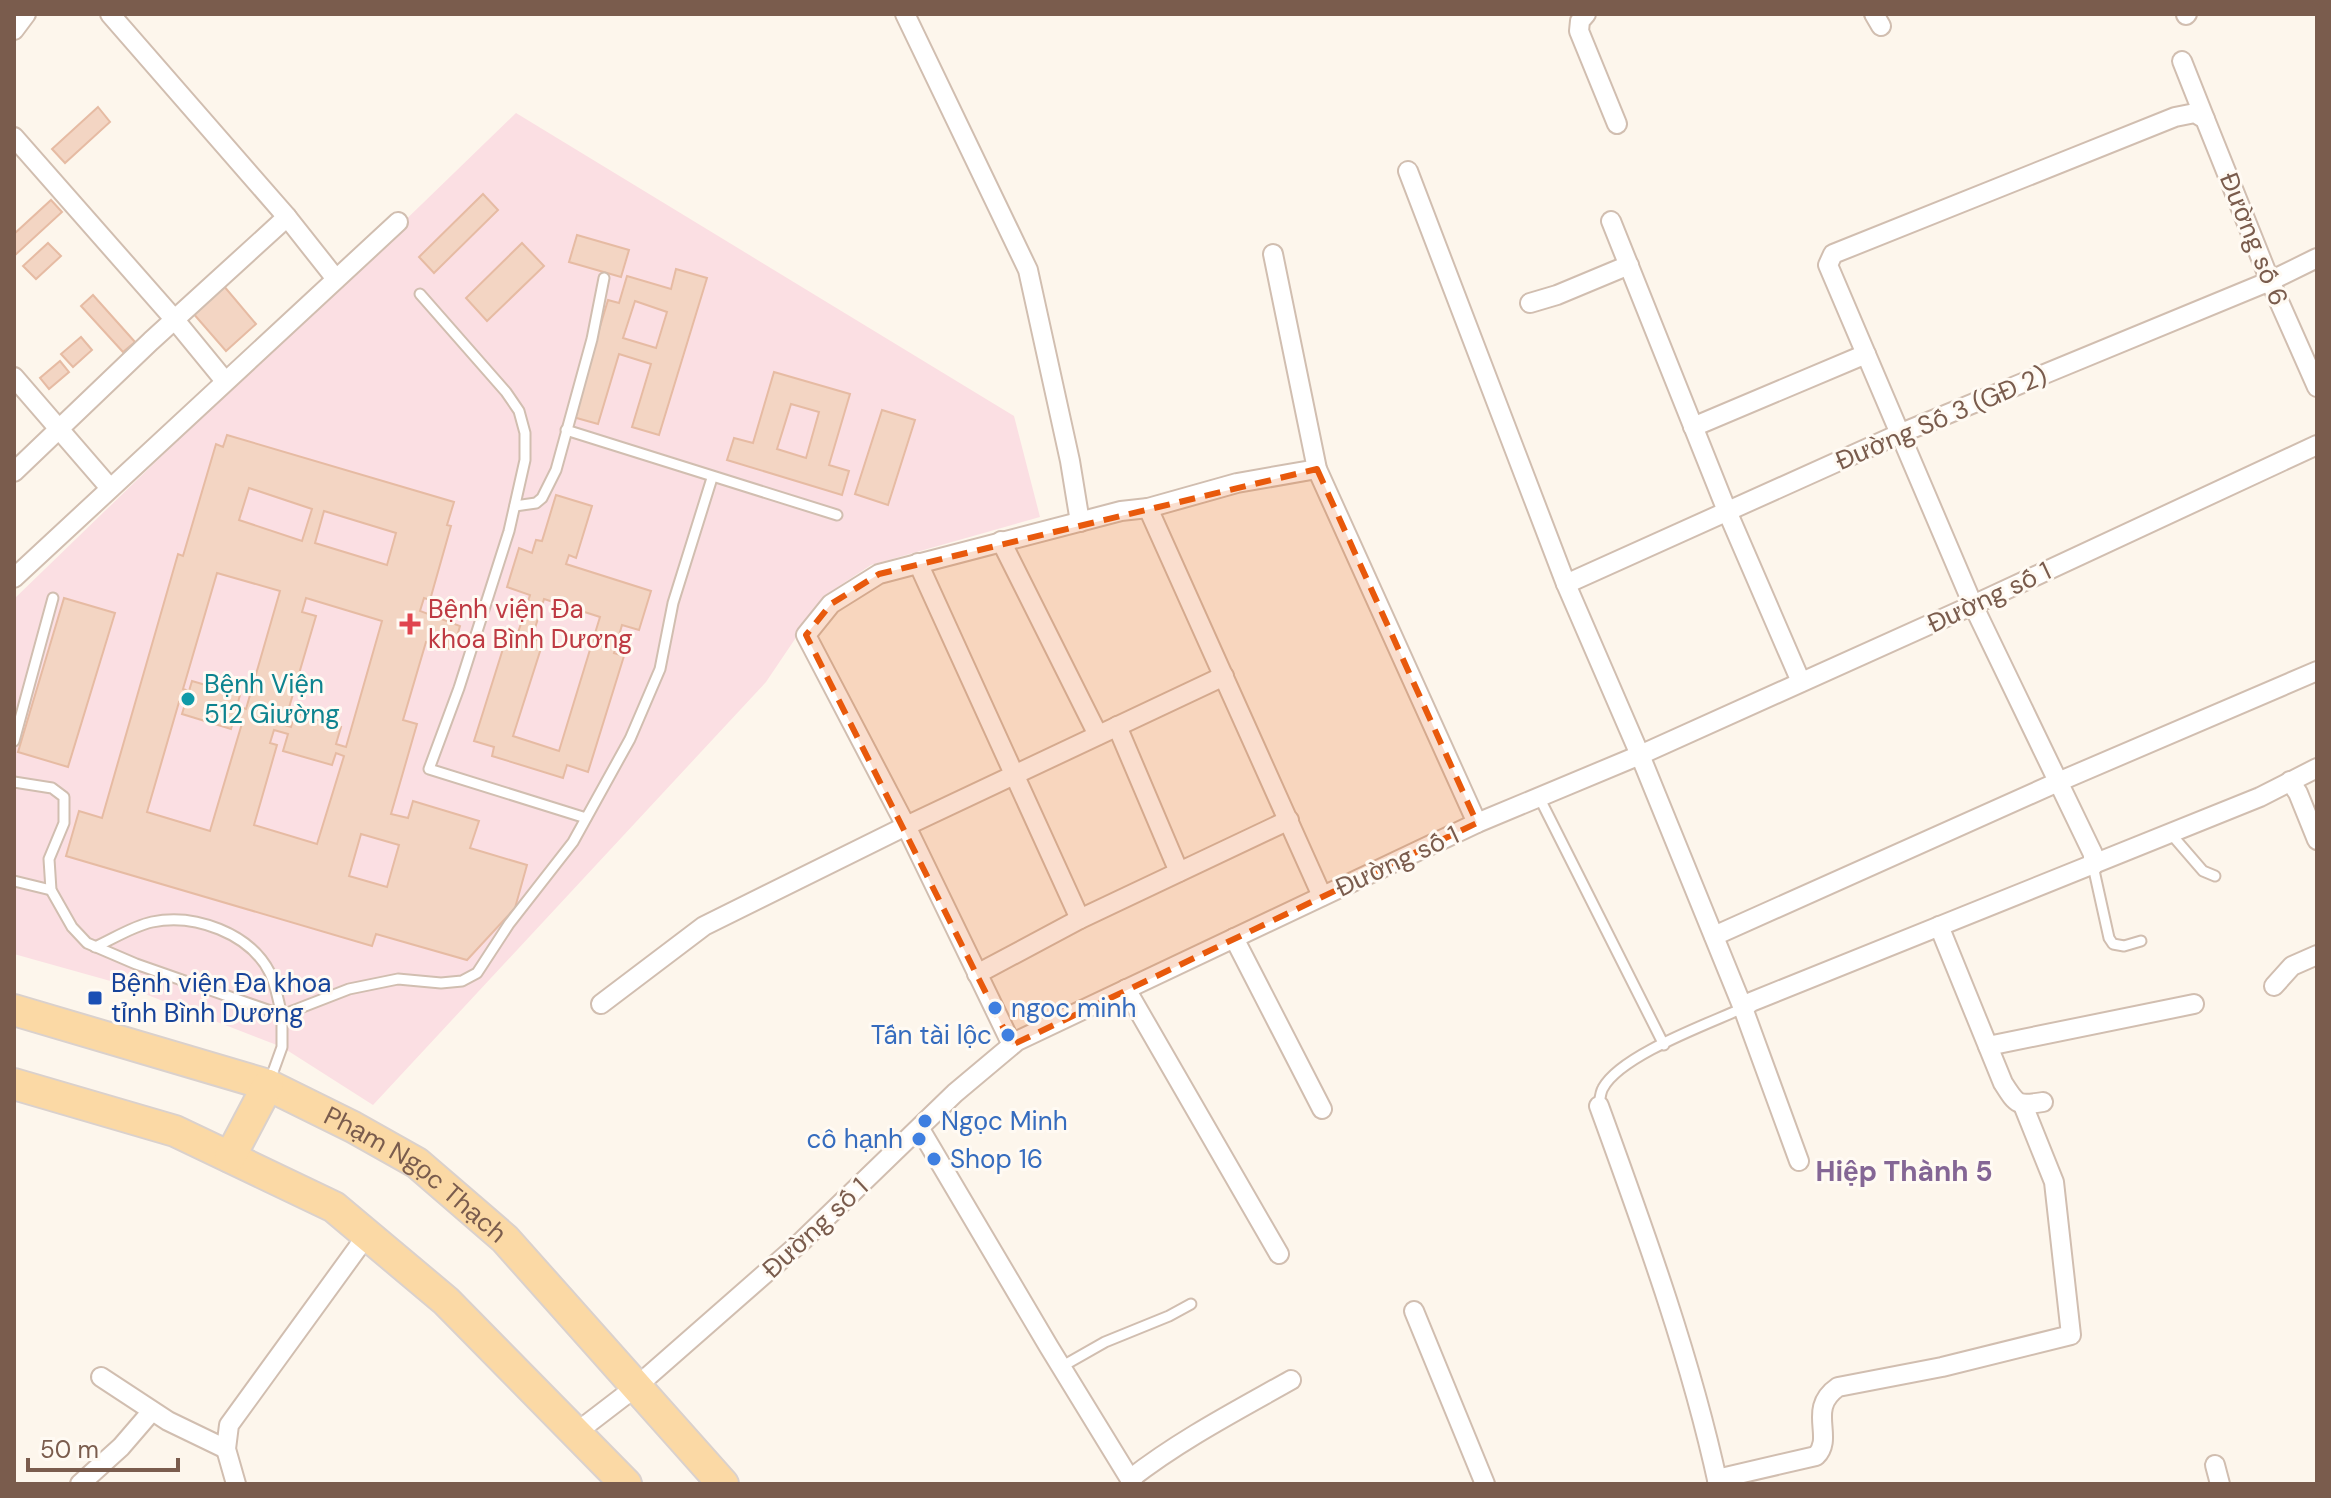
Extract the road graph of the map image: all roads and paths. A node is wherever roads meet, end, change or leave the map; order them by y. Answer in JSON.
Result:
{"nodes":[{"id":1,"x":26,"y":14,"type":"edge"},
{"id":2,"x":110,"y":14,"type":"edge"},
{"id":3,"x":905,"y":14,"type":"edge"},
{"id":4,"x":1586,"y":14,"type":"edge"},
{"id":5,"x":14,"y":30,"type":"edge"},
{"id":6,"x":2182,"y":61,"type":"dead end"},
{"id":7,"x":2205,"y":119,"type":"junction"},
{"id":8,"x":1617,"y":124,"type":"dead end"},
{"id":9,"x":14,"y":137,"type":"edge"},
{"id":10,"x":1408,"y":171,"type":"dead end"},
{"id":11,"x":287,"y":217,"type":"junction"},
{"id":12,"x":1611,"y":221,"type":"dead end"},
{"id":13,"x":398,"y":222,"type":"dead end"},
{"id":14,"x":1273,"y":254,"type":"dead end"},
{"id":15,"x":2317,"y":258,"type":"edge"},
{"id":16,"x":1629,"y":265,"type":"junction"},
{"id":17,"x":604,"y":278,"type":"dead end"},
{"id":18,"x":336,"y":279,"type":"junction"},
{"id":19,"x":2270,"y":281,"type":"junction"},
{"id":20,"x":420,"y":294,"type":"dead end"},
{"id":21,"x":1530,"y":303,"type":"dead end"},
{"id":22,"x":175,"y":320,"type":"junction"},
{"id":23,"x":1866,"y":354,"type":"junction"},
{"id":24,"x":14,"y":377,"type":"edge"},
{"id":25,"x":225,"y":381,"type":"junction"},
{"id":26,"x":2317,"y":387,"type":"edge"},
{"id":27,"x":1693,"y":427,"type":"junction"},
{"id":28,"x":60,"y":429,"type":"junction"},
{"id":29,"x":566,"y":430,"type":"junction"},
{"id":30,"x":1899,"y":434,"type":"junction"},
{"id":31,"x":2317,"y":445,"type":"edge"},
{"id":32,"x":1317,"y":469,"type":"junction"},
{"id":33,"x":14,"y":472,"type":"edge"},
{"id":34,"x":712,"y":478,"type":"junction"},
{"id":35,"x":110,"y":488,"type":"junction"},
{"id":36,"x":515,"y":506,"type":"junction"},
{"id":37,"x":1148,"y":508,"type":"junction"},
{"id":38,"x":1727,"y":511,"type":"junction"},
{"id":39,"x":837,"y":515,"type":"dead end"},
{"id":40,"x":1080,"y":522,"type":"junction"},
{"id":41,"x":1001,"y":541,"type":"junction"},
{"id":42,"x":918,"y":563,"type":"junction"},
{"id":43,"x":14,"y":578,"type":"edge"},
{"id":44,"x":1566,"y":584,"type":"junction"},
{"id":45,"x":53,"y":598,"type":"dead end"},
{"id":46,"x":1973,"y":605,"type":"junction"},
{"id":47,"x":2317,"y":671,"type":"edge"},
{"id":48,"x":1224,"y":676,"type":"junction"},
{"id":49,"x":1801,"y":682,"type":"junction"},
{"id":50,"x":1117,"y":726,"type":"junction"},
{"id":51,"x":1098,"y":735,"type":"junction"},
{"id":52,"x":14,"y":741,"type":"edge"},
{"id":53,"x":1640,"y":755,"type":"junction"},
{"id":54,"x":2317,"y":768,"type":"edge"},
{"id":55,"x":1014,"y":775,"type":"junction"},
{"id":56,"x":2290,"y":781,"type":"junction"},
{"id":57,"x":14,"y":782,"type":"edge"},
{"id":58,"x":2058,"y":782,"type":"junction"},
{"id":59,"x":1539,"y":797,"type":"junction"},
{"id":60,"x":586,"y":818,"type":"junction"},
{"id":61,"x":1289,"y":820,"type":"junction"},
{"id":62,"x":1477,"y":823,"type":"junction"},
{"id":63,"x":906,"y":826,"type":"junction"},
{"id":64,"x":2171,"y":834,"type":"junction"},
{"id":65,"x":2317,"y":840,"type":"edge"},
{"id":66,"x":2093,"y":866,"type":"junction"},
{"id":67,"x":1179,"y":872,"type":"junction"},
{"id":68,"x":2215,"y":876,"type":"dead end"},
{"id":69,"x":14,"y":881,"type":"edge"},
{"id":70,"x":51,"y":890,"type":"junction"},
{"id":71,"x":1322,"y":896,"type":"junction"},
{"id":72,"x":1080,"y":919,"type":"junction"},
{"id":73,"x":1939,"y":926,"type":"junction"},
{"id":74,"x":1714,"y":936,"type":"junction"},
{"id":75,"x":1234,"y":938,"type":"junction"},
{"id":76,"x":2141,"y":941,"type":"dead end"},
{"id":77,"x":95,"y":947,"type":"junction"},
{"id":78,"x":2317,"y":955,"type":"edge"},
{"id":79,"x":977,"y":974,"type":"junction"},
{"id":80,"x":2274,"y":986,"type":"dead end"},
{"id":81,"x":1126,"y":989,"type":"junction"},
{"id":82,"x":601,"y":1004,"type":"dead end"},
{"id":83,"x":2194,"y":1004,"type":"dead end"},
{"id":84,"x":1743,"y":1008,"type":"junction"},
{"id":85,"x":14,"y":1010,"type":"edge"},
{"id":86,"x":282,"y":1015,"type":"junction"},
{"id":87,"x":1012,"y":1045,"type":"junction"},
{"id":88,"x":1664,"y":1045,"type":"junction"},
{"id":89,"x":1988,"y":1046,"type":"junction"},
{"id":90,"x":14,"y":1084,"type":"edge"},
{"id":91,"x":268,"y":1085,"type":"junction"},
{"id":92,"x":2043,"y":1102,"type":"dead end"},
{"id":93,"x":2023,"y":1105,"type":"junction"},
{"id":94,"x":1599,"y":1106,"type":"joint"},
{"id":95,"x":1322,"y":1109,"type":"dead end"},
{"id":96,"x":920,"y":1129,"type":"junction"},
{"id":97,"x":230,"y":1157,"type":"junction"},
{"id":98,"x":1799,"y":1161,"type":"dead end"},
{"id":99,"x":367,"y":1235,"type":"junction"},
{"id":100,"x":1279,"y":1254,"type":"dead end"},
{"id":101,"x":1191,"y":1304,"type":"dead end"},
{"id":102,"x":1414,"y":1311,"type":"dead end"},
{"id":103,"x":1061,"y":1367,"type":"junction"},
{"id":104,"x":101,"y":1377,"type":"dead end"},
{"id":105,"x":1291,"y":1380,"type":"dead end"},
{"id":106,"x":637,"y":1386,"type":"junction"},
{"id":107,"x":152,"y":1411,"type":"junction"},
{"id":108,"x":577,"y":1432,"type":"junction"},
{"id":109,"x":226,"y":1449,"type":"junction"},
{"id":110,"x":2215,"y":1465,"type":"dead end"},
{"id":111,"x":1132,"y":1482,"type":"edge"},
{"id":112,"x":1717,"y":1482,"type":"edge"},
{"id":113,"x":80,"y":1484,"type":"edge"},
{"id":114,"x":236,"y":1484,"type":"edge"},
{"id":115,"x":626,"y":1484,"type":"edge"},
{"id":116,"x":723,"y":1484,"type":"edge"},
{"id":117,"x":1485,"y":1484,"type":"edge"},
{"id":118,"x":2220,"y":1484,"type":"edge"}],
"edges":[{"from":1,"to":5,"type":"street"},
{"from":2,"to":11,"type":"street"},
{"from":3,"to":40,"type":"street"},
{"from":4,"to":8,"type":"street"},
{"from":6,"to":7,"type":"street","name":"Đường số 6"},
{"from":7,"to":19,"type":"street","name":"Đường số 6"},
{"from":7,"to":23,"type":"street"},
{"from":9,"to":22,"type":"street"},
{"from":10,"to":44,"type":"street"},
{"from":11,"to":18,"type":"street"},
{"from":11,"to":22,"type":"street"},
{"from":12,"to":16,"type":"street"},
{"from":13,"to":18,"type":"street"},
{"from":14,"to":32,"type":"street"},
{"from":15,"to":19,"type":"street","name":"Đường Số 3 (GĐ 2)"},
{"from":16,"to":21,"type":"street"},
{"from":16,"to":27,"type":"street"},
{"from":17,"to":29,"type":"lane"},
{"from":18,"to":25,"type":"street"},
{"from":19,"to":26,"type":"street","name":"Đường số 6"},
{"from":19,"to":30,"type":"street","name":"Đường Số 3 (GĐ 2)"},
{"from":20,"to":36,"type":"lane"},
{"from":22,"to":25,"type":"street"},
{"from":22,"to":28,"type":"street"},
{"from":23,"to":27,"type":"street"},
{"from":23,"to":30,"type":"street"},
{"from":24,"to":28,"type":"street"},
{"from":25,"to":35,"type":"street"},
{"from":27,"to":38,"type":"street"},
{"from":28,"to":33,"type":"street"},
{"from":28,"to":35,"type":"street"},
{"from":29,"to":34,"type":"lane"},
{"from":29,"to":36,"type":"lane"},
{"from":30,"to":38,"type":"street","name":"Đường Số 3 (GĐ 2)"},
{"from":30,"to":46,"type":"street"},
{"from":31,"to":46,"type":"street","name":"Đường số 1"},
{"from":32,"to":37,"type":"street"},
{"from":32,"to":62,"type":"street"},
{"from":34,"to":39,"type":"lane"},
{"from":34,"to":60,"type":"lane"},
{"from":35,"to":43,"type":"street"},
{"from":36,"to":60,"type":"lane"},
{"from":37,"to":40,"type":"street"},
{"from":37,"to":48,"type":"street"},
{"from":38,"to":44,"type":"street","name":"Đường Số 3 (GĐ 2)"},
{"from":38,"to":49,"type":"street"},
{"from":40,"to":41,"type":"street"},
{"from":41,"to":42,"type":"street"},
{"from":41,"to":51,"type":"street"},
{"from":42,"to":55,"type":"street"},
{"from":42,"to":63,"type":"street"},
{"from":44,"to":53,"type":"street"},
{"from":45,"to":52,"type":"lane"},
{"from":46,"to":49,"type":"street","name":"Đường số 1"},
{"from":46,"to":58,"type":"street"},
{"from":47,"to":58,"type":"street"},
{"from":48,"to":50,"type":"street"},
{"from":48,"to":61,"type":"street"},
{"from":49,"to":53,"type":"street","name":"Đường số 1"},
{"from":50,"to":51,"type":"street"},
{"from":50,"to":67,"type":"street"},
{"from":51,"to":55,"type":"street"},
{"from":53,"to":59,"type":"street","name":"Đường số 1"},
{"from":53,"to":74,"type":"street"},
{"from":54,"to":56,"type":"street"},
{"from":55,"to":63,"type":"street"},
{"from":55,"to":72,"type":"street"},
{"from":56,"to":64,"type":"street"},
{"from":56,"to":65,"type":"street"},
{"from":57,"to":70,"type":"lane"},
{"from":58,"to":66,"type":"street"},
{"from":58,"to":74,"type":"street"},
{"from":59,"to":62,"type":"street","name":"Đường số 1"},
{"from":59,"to":88,"type":"lane"},
{"from":60,"to":86,"type":"lane"},
{"from":61,"to":67,"type":"street"},
{"from":61,"to":71,"type":"street"},
{"from":62,"to":71,"type":"street","name":"Đường số 1"},
{"from":63,"to":79,"type":"street"},
{"from":63,"to":82,"type":"street"},
{"from":64,"to":66,"type":"street"},
{"from":64,"to":68,"type":"lane"},
{"from":66,"to":73,"type":"street"},
{"from":66,"to":76,"type":"lane"},
{"from":67,"to":72,"type":"street"},
{"from":69,"to":70,"type":"lane"},
{"from":70,"to":77,"type":"lane"},
{"from":71,"to":75,"type":"street","name":"Đường số 1"},
{"from":72,"to":79,"type":"street"},
{"from":73,"to":84,"type":"street"},
{"from":73,"to":89,"type":"street"},
{"from":74,"to":84,"type":"street"},
{"from":75,"to":81,"type":"street","name":"Đường số 1"},
{"from":75,"to":95,"type":"street"},
{"from":77,"to":86,"type":"lane"},
{"from":77,"to":86,"type":"lane"},
{"from":78,"to":80,"type":"street"},
{"from":79,"to":87,"type":"street"},
{"from":81,"to":87,"type":"street","name":"Đường số 1"},
{"from":81,"to":100,"type":"street"},
{"from":83,"to":89,"type":"street"},
{"from":84,"to":88,"type":"lane"},
{"from":84,"to":98,"type":"street"},
{"from":85,"to":91,"type":"main road","name":"Phạm Ngọc Thạch"},
{"from":86,"to":91,"type":"lane"},
{"from":87,"to":96,"type":"street","name":"Đường số 1"},
{"from":88,"to":94,"type":"lane"},
{"from":89,"to":93,"type":"street"},
{"from":90,"to":97,"type":"main road"},
{"from":91,"to":97,"type":"main road"},
{"from":91,"to":106,"type":"main road","name":"Phạm Ngọc Thạch"},
{"from":92,"to":93,"type":"street"},
{"from":93,"to":112,"type":"street"},
{"from":94,"to":112,"type":"street"},
{"from":96,"to":103,"type":"street"},
{"from":96,"to":106,"type":"street","name":"Đường số 1"},
{"from":97,"to":99,"type":"main road"},
{"from":99,"to":108,"type":"main road"},
{"from":99,"to":109,"type":"street"},
{"from":101,"to":103,"type":"lane"},
{"from":102,"to":117,"type":"street"},
{"from":103,"to":111,"type":"street"},
{"from":104,"to":107,"type":"street"},
{"from":105,"to":111,"type":"street"},
{"from":106,"to":108,"type":"street","name":"Đường số 1"},
{"from":106,"to":116,"type":"main road","name":"Phạm Ngọc Thạch"},
{"from":107,"to":109,"type":"street"},
{"from":107,"to":113,"type":"street"},
{"from":108,"to":115,"type":"main road"},
{"from":109,"to":114,"type":"street"},
{"from":110,"to":118,"type":"street"}]}
